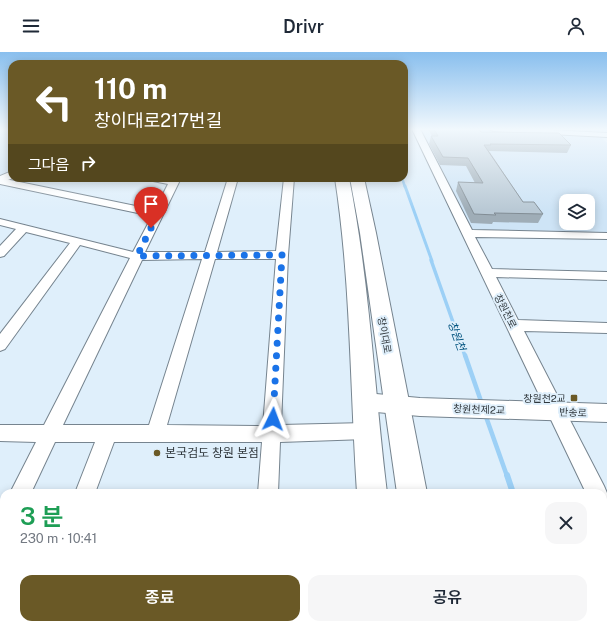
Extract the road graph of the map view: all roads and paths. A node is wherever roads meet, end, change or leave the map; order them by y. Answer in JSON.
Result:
{"nodes":[{"id":1,"x":429,"y":156,"type":"edge"},
{"id":2,"x":0,"y":181,"type":"edge"},
{"id":3,"x":174,"y":182,"type":"edge"},
{"id":4,"x":233,"y":182,"type":"edge"},
{"id":5,"x":289,"y":182,"type":"edge"},
{"id":6,"x":343,"y":182,"type":"edge"},
{"id":7,"x":357,"y":182,"type":"edge"},
{"id":8,"x":158,"y":214,"type":"junction"},
{"id":9,"x":0,"y":222,"type":"edge"},
{"id":10,"x":24,"y":228,"type":"junction"},
{"id":11,"x":468,"y":233,"type":"junction"},
{"id":12,"x":607,"y":236,"type":"edge"},
{"id":13,"x":77,"y":241,"type":"junction"},
{"id":14,"x":0,"y":253,"type":"edge"},
{"id":15,"x":210,"y":254,"type":"junction"},
{"id":16,"x":282,"y":255,"type":"junction"},
{"id":17,"x":137,"y":256,"type":"junction"},
{"id":18,"x":488,"y":273,"type":"junction"},
{"id":19,"x":607,"y":276,"type":"edge"},
{"id":20,"x":513,"y":325,"type":"junction"},
{"id":21,"x":607,"y":328,"type":"edge"},
{"id":22,"x":0,"y":345,"type":"edge"},
{"id":23,"x":365,"y":402,"type":"junction"},
{"id":24,"x":398,"y":405,"type":"junction"},
{"id":25,"x":547,"y":411,"type":"junction"},
{"id":26,"x":607,"y":413,"type":"edge"},
{"id":27,"x":366,"y":431,"type":"junction"},
{"id":28,"x":0,"y":433,"type":"edge"},
{"id":29,"x":50,"y":433,"type":"junction"},
{"id":30,"x":108,"y":433,"type":"junction"},
{"id":31,"x":156,"y":433,"type":"junction"},
{"id":32,"x":272,"y":434,"type":"junction"},
{"id":33,"x":22,"y":489,"type":"edge"},
{"id":34,"x":87,"y":489,"type":"edge"},
{"id":35,"x":268,"y":489,"type":"edge"},
{"id":36,"x":372,"y":489,"type":"edge"},
{"id":37,"x":411,"y":489,"type":"edge"},
{"id":38,"x":595,"y":489,"type":"edge"}],
"edges":[{"from":1,"to":11,"type":"street","name":"창원천로"},
{"from":2,"to":8,"type":"street"},
{"from":3,"to":8,"type":"street"},
{"from":4,"to":15,"type":"street"},
{"from":5,"to":16,"type":"street"},
{"from":6,"to":23,"type":"main road"},
{"from":7,"to":24,"type":"main road","name":"창이대로"},
{"from":8,"to":17,"type":"street"},
{"from":9,"to":10,"type":"street"},
{"from":10,"to":13,"type":"street"},
{"from":10,"to":14,"type":"street"},
{"from":11,"to":12,"type":"street"},
{"from":11,"to":18,"type":"street","name":"창원천로"},
{"from":13,"to":17,"type":"street"},
{"from":13,"to":22,"type":"street"},
{"from":15,"to":16,"type":"street"},
{"from":15,"to":17,"type":"street"},
{"from":15,"to":31,"type":"street"},
{"from":16,"to":32,"type":"street"},
{"from":17,"to":29,"type":"street"},
{"from":18,"to":19,"type":"street"},
{"from":18,"to":20,"type":"street","name":"창원천로"},
{"from":20,"to":21,"type":"street"},
{"from":20,"to":25,"type":"street","name":"창원천로"},
{"from":23,"to":24,"type":"street"},
{"from":23,"to":27,"type":"main road"},
{"from":24,"to":25,"type":"street","name":"창원천제2교"},
{"from":24,"to":37,"type":"main road","name":"창이대로"},
{"from":25,"to":26,"type":"street","name":"반송로"},
{"from":25,"to":38,"type":"street","name":"창원천로"},
{"from":27,"to":32,"type":"street"},
{"from":27,"to":36,"type":"main road"},
{"from":28,"to":29,"type":"street"},
{"from":29,"to":30,"type":"street"},
{"from":29,"to":33,"type":"street"},
{"from":30,"to":31,"type":"street"},
{"from":30,"to":34,"type":"street"},
{"from":31,"to":32,"type":"street"},
{"from":32,"to":35,"type":"street"}]}
